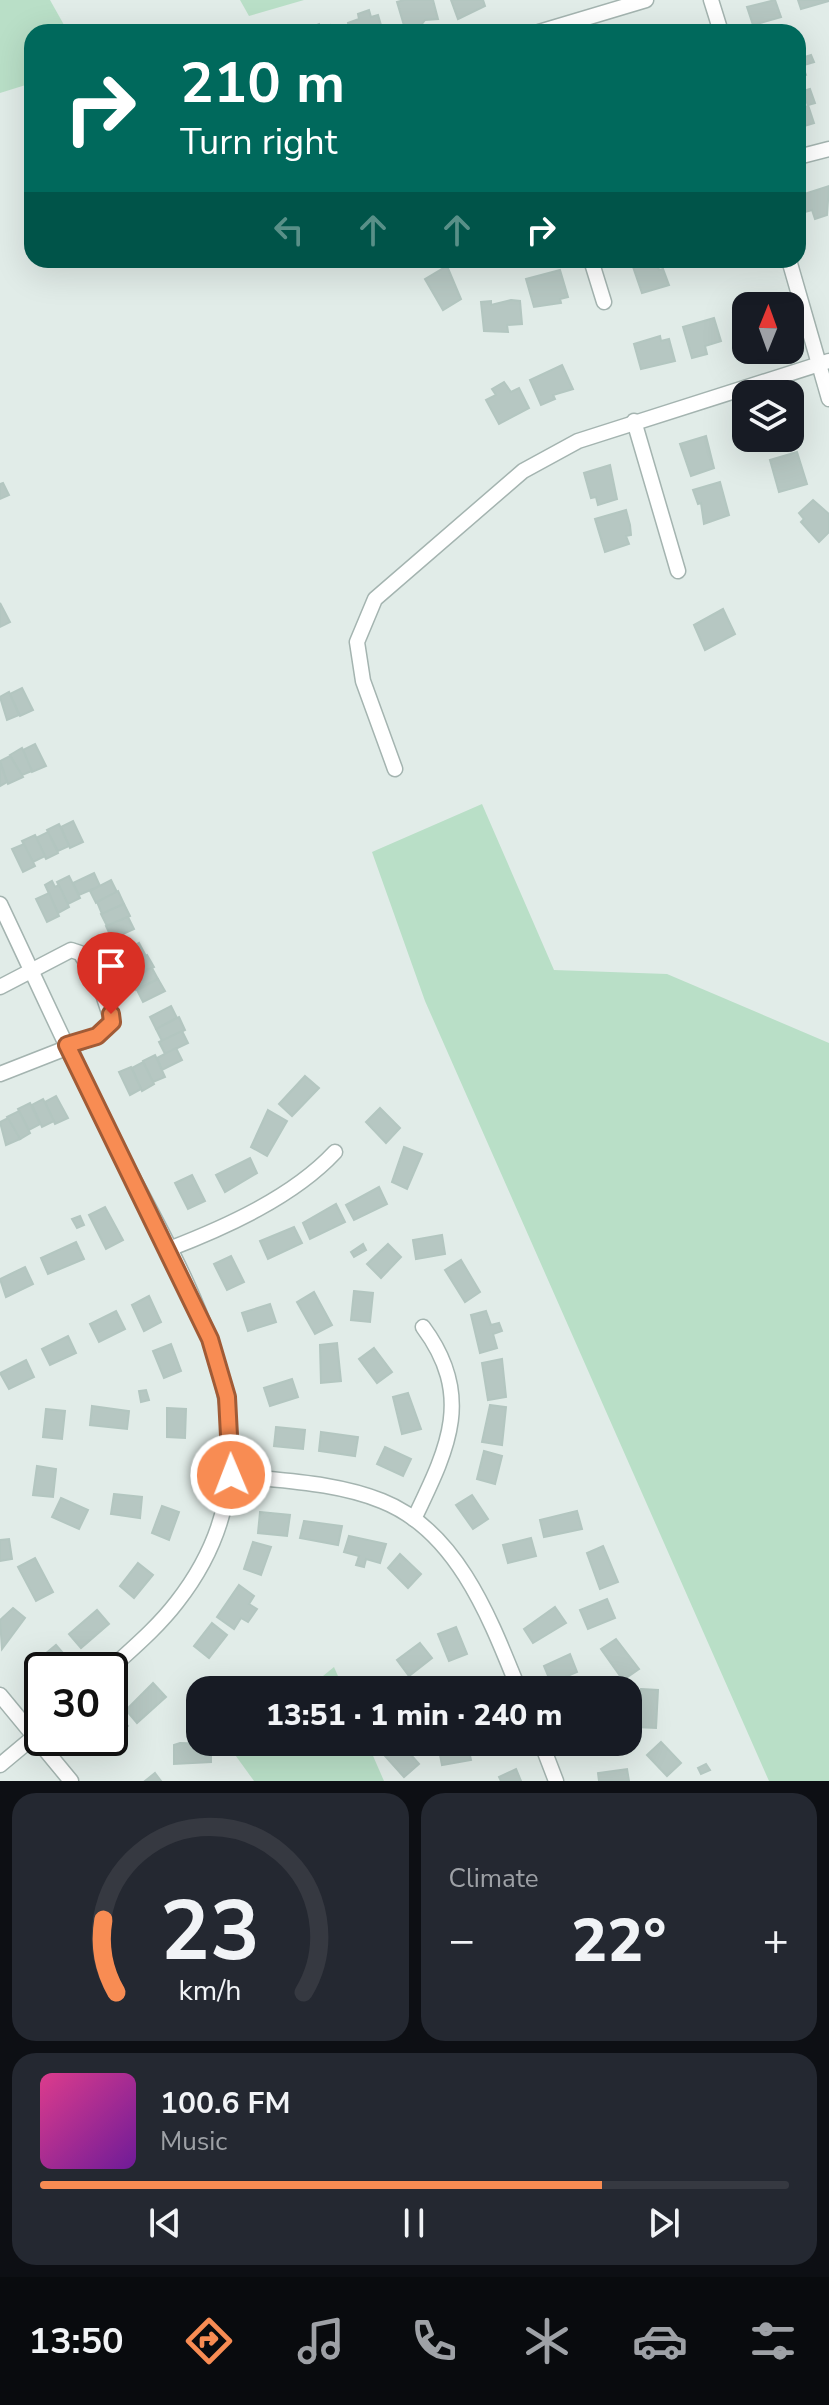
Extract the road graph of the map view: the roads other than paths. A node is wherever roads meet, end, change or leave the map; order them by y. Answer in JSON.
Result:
{"nodes":[{"id":1,"x":646,"y":0,"type":"edge"},
{"id":2,"x":711,"y":0,"type":"edge"},
{"id":3,"x":566,"y":24,"type":"edge"},
{"id":4,"x":718,"y":24,"type":"edge"},
{"id":5,"x":829,"y":149,"type":"edge"},
{"id":6,"x":806,"y":155,"type":"edge"},
{"id":7,"x":593,"y":268,"type":"edge"},
{"id":8,"x":792,"y":268,"type":"edge"},
{"id":9,"x":604,"y":302,"type":"dead end"},
{"id":10,"x":823,"y":363,"type":"edge"},
{"id":11,"x":829,"y":399,"type":"edge"},
{"id":12,"x":634,"y":421,"type":"junction"},
{"id":13,"x":678,"y":571,"type":"dead end"},
{"id":14,"x":395,"y":769,"type":"dead end"},
{"id":15,"x":0,"y":904,"type":"edge"},
{"id":16,"x":33,"y":971,"type":"junction"},
{"id":17,"x":0,"y":987,"type":"edge"},
{"id":18,"x":67,"y":1045,"type":"junction"},
{"id":19,"x":0,"y":1074,"type":"edge"},
{"id":20,"x":335,"y":1152,"type":"dead end"},
{"id":21,"x":169,"y":1249,"type":"junction"},
{"id":22,"x":423,"y":1327,"type":"dead end"},
{"id":23,"x":231,"y":1475,"type":"junction"},
{"id":24,"x":414,"y":1519,"type":"junction"},
{"id":25,"x":128,"y":1652,"type":"edge"},
{"id":26,"x":513,"y":1676,"type":"edge"},
{"id":27,"x":0,"y":1695,"type":"edge"},
{"id":28,"x":24,"y":1719,"type":"edge"},
{"id":29,"x":24,"y":1745,"type":"edge"},
{"id":30,"x":54,"y":1756,"type":"edge"},
{"id":31,"x":546,"y":1756,"type":"edge"},
{"id":32,"x":0,"y":1765,"type":"edge"},
{"id":33,"x":71,"y":1781,"type":"edge"},
{"id":34,"x":556,"y":1781,"type":"edge"}],
"edges":[{"from":1,"to":3,"type":"street"},
{"from":2,"to":4,"type":"street"},
{"from":5,"to":6,"type":"street"},
{"from":7,"to":9,"type":"street"},
{"from":8,"to":10,"type":"street"},
{"from":10,"to":11,"type":"street"},
{"from":10,"to":12,"type":"street"},
{"from":12,"to":13,"type":"street"},
{"from":12,"to":14,"type":"street"},
{"from":15,"to":16,"type":"street"},
{"from":16,"to":17,"type":"street"},
{"from":16,"to":18,"type":"street"},
{"from":16,"to":18,"type":"street"},
{"from":18,"to":19,"type":"street"},
{"from":18,"to":21,"type":"street"},
{"from":20,"to":21,"type":"street"},
{"from":21,"to":23,"type":"street"},
{"from":22,"to":24,"type":"street"},
{"from":23,"to":24,"type":"street"},
{"from":23,"to":25,"type":"street"},
{"from":24,"to":26,"type":"street"},
{"from":27,"to":28,"type":"street"},
{"from":29,"to":32,"type":"street"},
{"from":30,"to":33,"type":"street"},
{"from":31,"to":34,"type":"street"}]}
